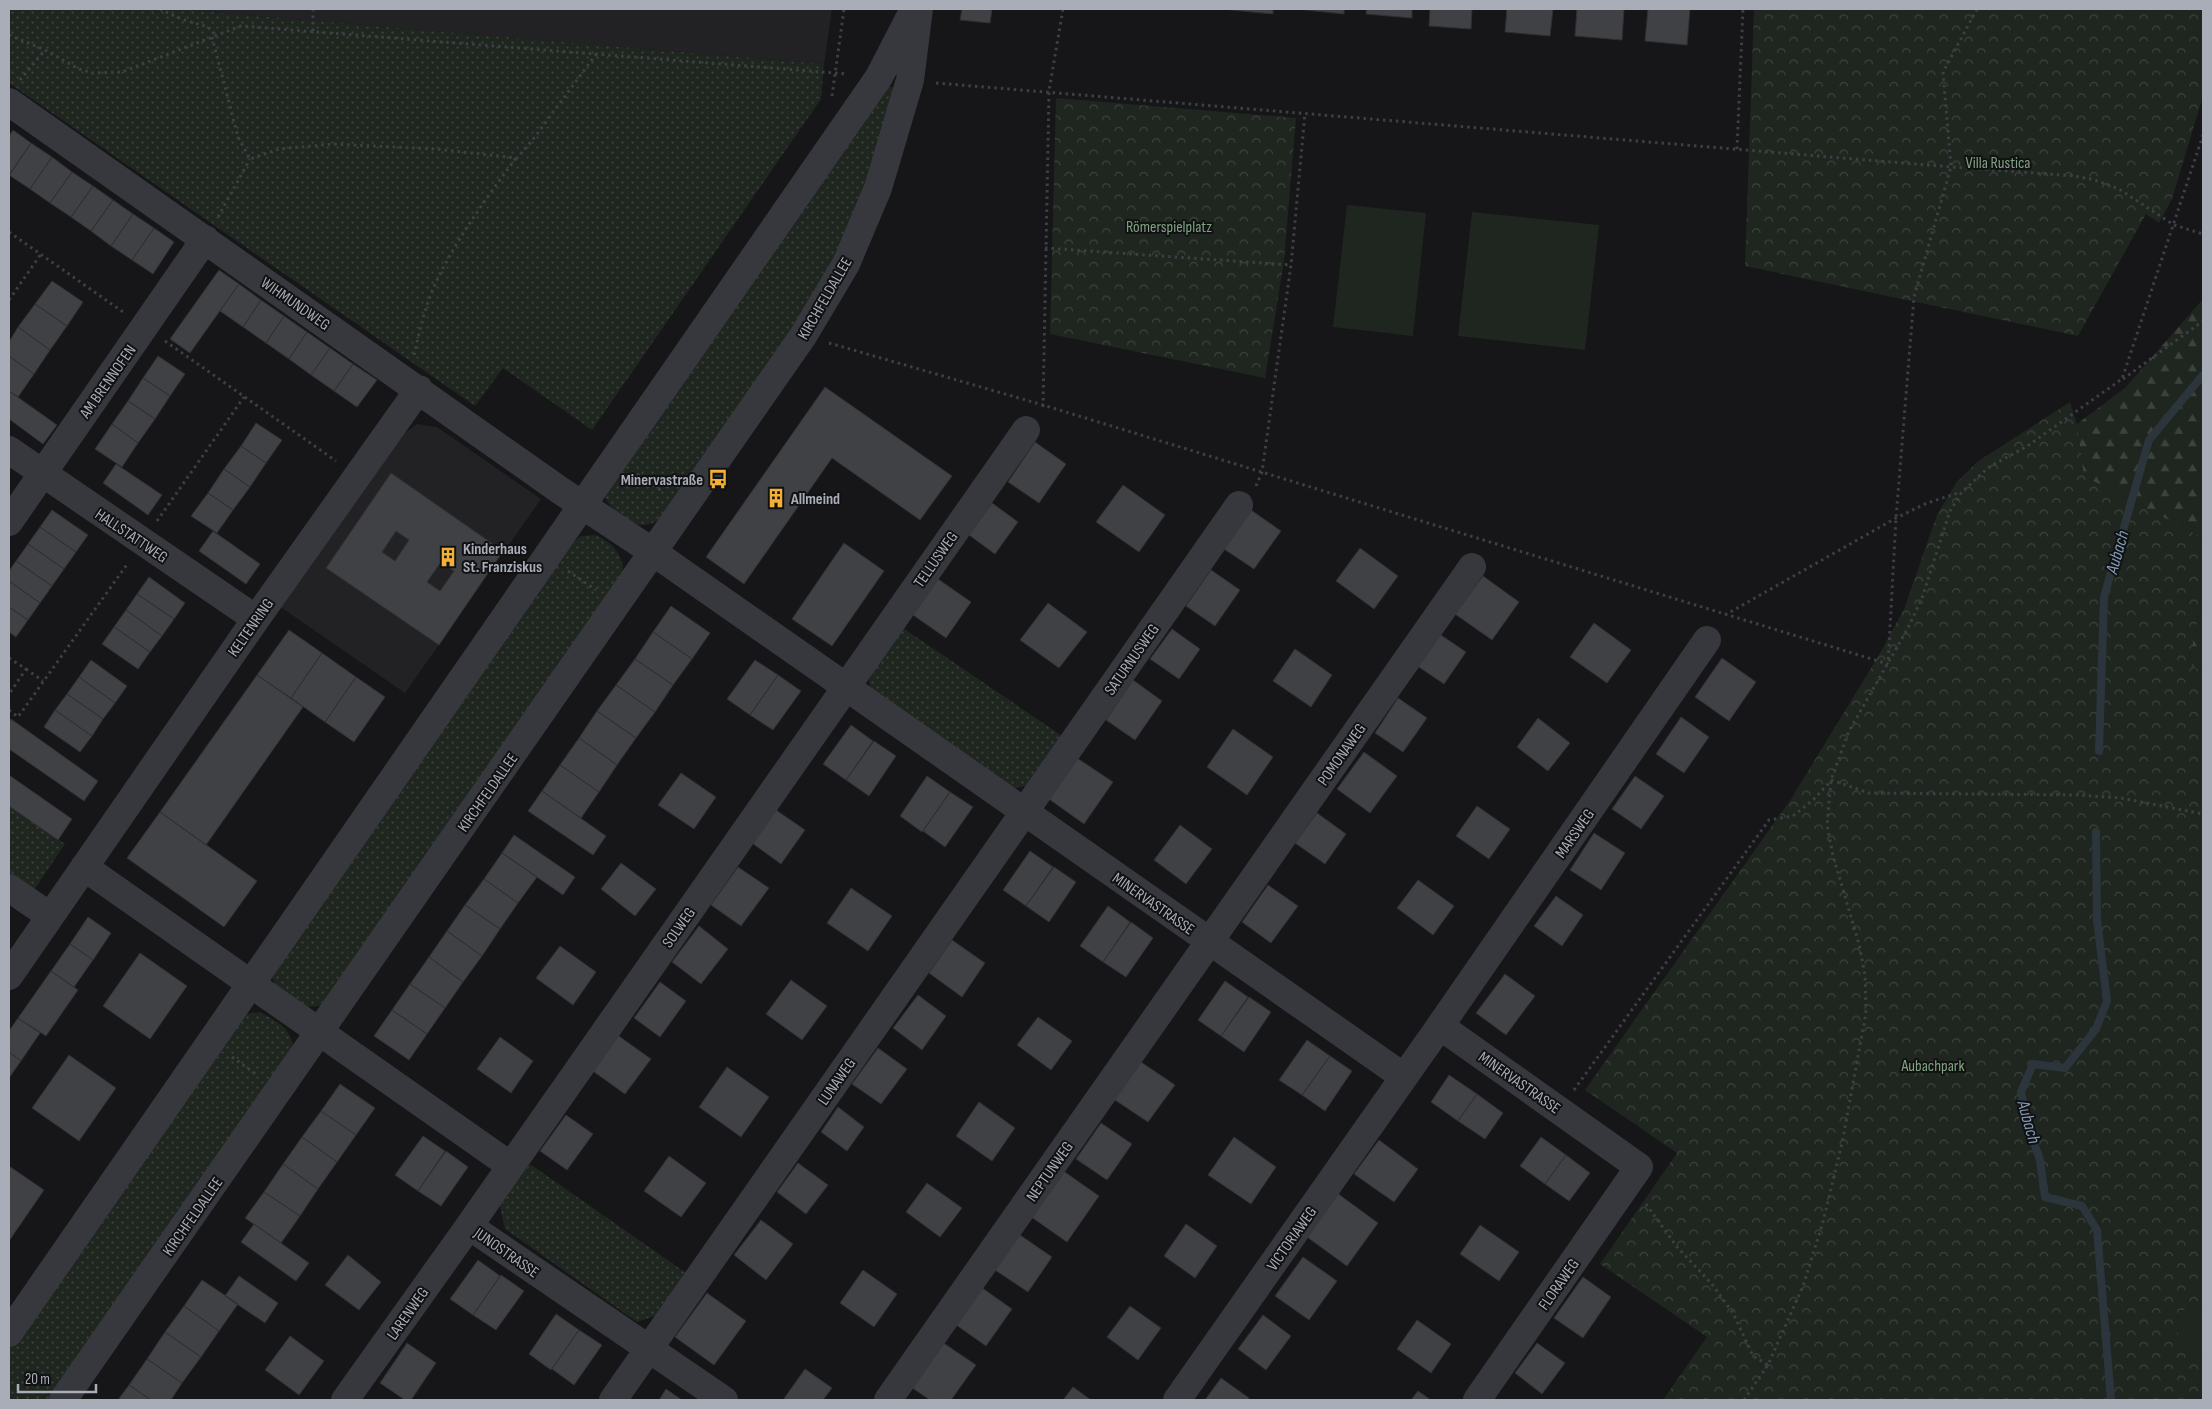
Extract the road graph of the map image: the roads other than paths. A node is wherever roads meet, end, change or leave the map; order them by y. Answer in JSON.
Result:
{"nodes":[{"id":1,"x":913,"y":9,"type":"edge"},
{"id":2,"x":919,"y":9,"type":"edge"},
{"id":3,"x":12,"y":94,"type":"edge"},
{"id":4,"x":205,"y":240,"type":"junction"},
{"id":5,"x":409,"y":383,"type":"junction"},
{"id":6,"x":1026,"y":430,"type":"road end"},
{"id":7,"x":9,"y":450,"type":"edge"},
{"id":8,"x":43,"y":474,"type":"junction"},
{"id":9,"x":582,"y":505,"type":"junction"},
{"id":10,"x":1239,"y":505,"type":"road end"},
{"id":11,"x":9,"y":522,"type":"edge"},
{"id":12,"x":653,"y":552,"type":"junction"},
{"id":13,"x":1472,"y":567,"type":"dead end"},
{"id":14,"x":256,"y":619,"type":"junction"},
{"id":15,"x":1707,"y":640,"type":"road end"},
{"id":16,"x":845,"y":687,"type":"junction"},
{"id":17,"x":1024,"y":812,"type":"junction"},
{"id":18,"x":84,"y":867,"type":"junction"},
{"id":19,"x":9,"y":888,"type":"edge"},
{"id":20,"x":50,"y":916,"type":"junction"},
{"id":21,"x":1210,"y":941,"type":"junction"},
{"id":22,"x":9,"y":976,"type":"edge"},
{"id":23,"x":250,"y":983,"type":"junction"},
{"id":24,"x":1440,"y":1026,"type":"junction"},
{"id":25,"x":320,"y":1032,"type":"junction"},
{"id":26,"x":1404,"y":1077,"type":"junction"},
{"id":27,"x":511,"y":1166,"type":"junction"},
{"id":28,"x":1634,"y":1174,"type":"joint"},
{"id":29,"x":469,"y":1226,"type":"junction"},
{"id":30,"x":9,"y":1333,"type":"edge"},
{"id":31,"x":648,"y":1349,"type":"junction"},
{"id":32,"x":63,"y":1400,"type":"edge"},
{"id":33,"x":345,"y":1400,"type":"edge"},
{"id":34,"x":613,"y":1400,"type":"edge"},
{"id":35,"x":724,"y":1400,"type":"edge"},
{"id":36,"x":888,"y":1400,"type":"edge"},
{"id":37,"x":1177,"y":1400,"type":"edge"},
{"id":38,"x":1477,"y":1400,"type":"edge"}],
"edges":[{"from":1,"to":9,"type":"street"},
{"from":2,"to":12,"type":"street","name":"KIRCHFELDALLEE"},
{"from":3,"to":4,"type":"street","name":"WIHMUNDWEG"},
{"from":4,"to":5,"type":"street","name":"WIHMUNDWEG"},
{"from":4,"to":8,"type":"street","name":"AM BRENNOFEN"},
{"from":5,"to":9,"type":"street","name":"WIHMUNDWEG"},
{"from":5,"to":14,"type":"street","name":"KELTENRING"},
{"from":6,"to":16,"type":"street","name":"TELLUSWEG"},
{"from":7,"to":8,"type":"street","name":"HALLSTATTWEG"},
{"from":8,"to":11,"type":"street","name":"AM BRENNOFEN"},
{"from":8,"to":14,"type":"street","name":"HALLSTATTWEG"},
{"from":9,"to":12,"type":"street"},
{"from":9,"to":23,"type":"street"},
{"from":10,"to":17,"type":"street","name":"SATURNUSWEG"},
{"from":12,"to":16,"type":"street","name":"MINERVASTRASSE"},
{"from":12,"to":25,"type":"street","name":"KIRCHFELDALLEE"},
{"from":13,"to":21,"type":"street","name":"POMONAWEG"},
{"from":14,"to":18,"type":"street","name":"KELTENRING"},
{"from":15,"to":24,"type":"street","name":"MARSWEG"},
{"from":16,"to":17,"type":"street","name":"MINERVASTRASSE"},
{"from":16,"to":27,"type":"street","name":"SOLWEG"},
{"from":17,"to":21,"type":"street","name":"MINERVASTRASSE"},
{"from":17,"to":31,"type":"street","name":"LUNAWEG"},
{"from":18,"to":20,"type":"street","name":"KELTENRING"},
{"from":18,"to":23,"type":"street"},
{"from":19,"to":20,"type":"street"},
{"from":20,"to":22,"type":"street","name":"KELTENRING"},
{"from":21,"to":26,"type":"street","name":"MINERVASTRASSE"},
{"from":21,"to":36,"type":"street","name":"NEPTUNWEG"},
{"from":23,"to":25,"type":"street"},
{"from":23,"to":30,"type":"street"},
{"from":24,"to":26,"type":"street"},
{"from":24,"to":28,"type":"street","name":"MINERVASTRASSE"},
{"from":25,"to":27,"type":"street"},
{"from":25,"to":32,"type":"street","name":"KIRCHFELDALLEE"},
{"from":26,"to":37,"type":"street","name":"VICTORIAWEG"},
{"from":27,"to":29,"type":"street","name":"JUNOSTRASSE"},
{"from":28,"to":38,"type":"street","name":"FLORAWEG"},
{"from":29,"to":31,"type":"street","name":"JUNOSTRASSE"},
{"from":29,"to":33,"type":"street","name":"LARENWEG"},
{"from":31,"to":34,"type":"street","name":"LUNAWEG"},
{"from":31,"to":35,"type":"street","name":"JUNOSTRASSE"}]}
